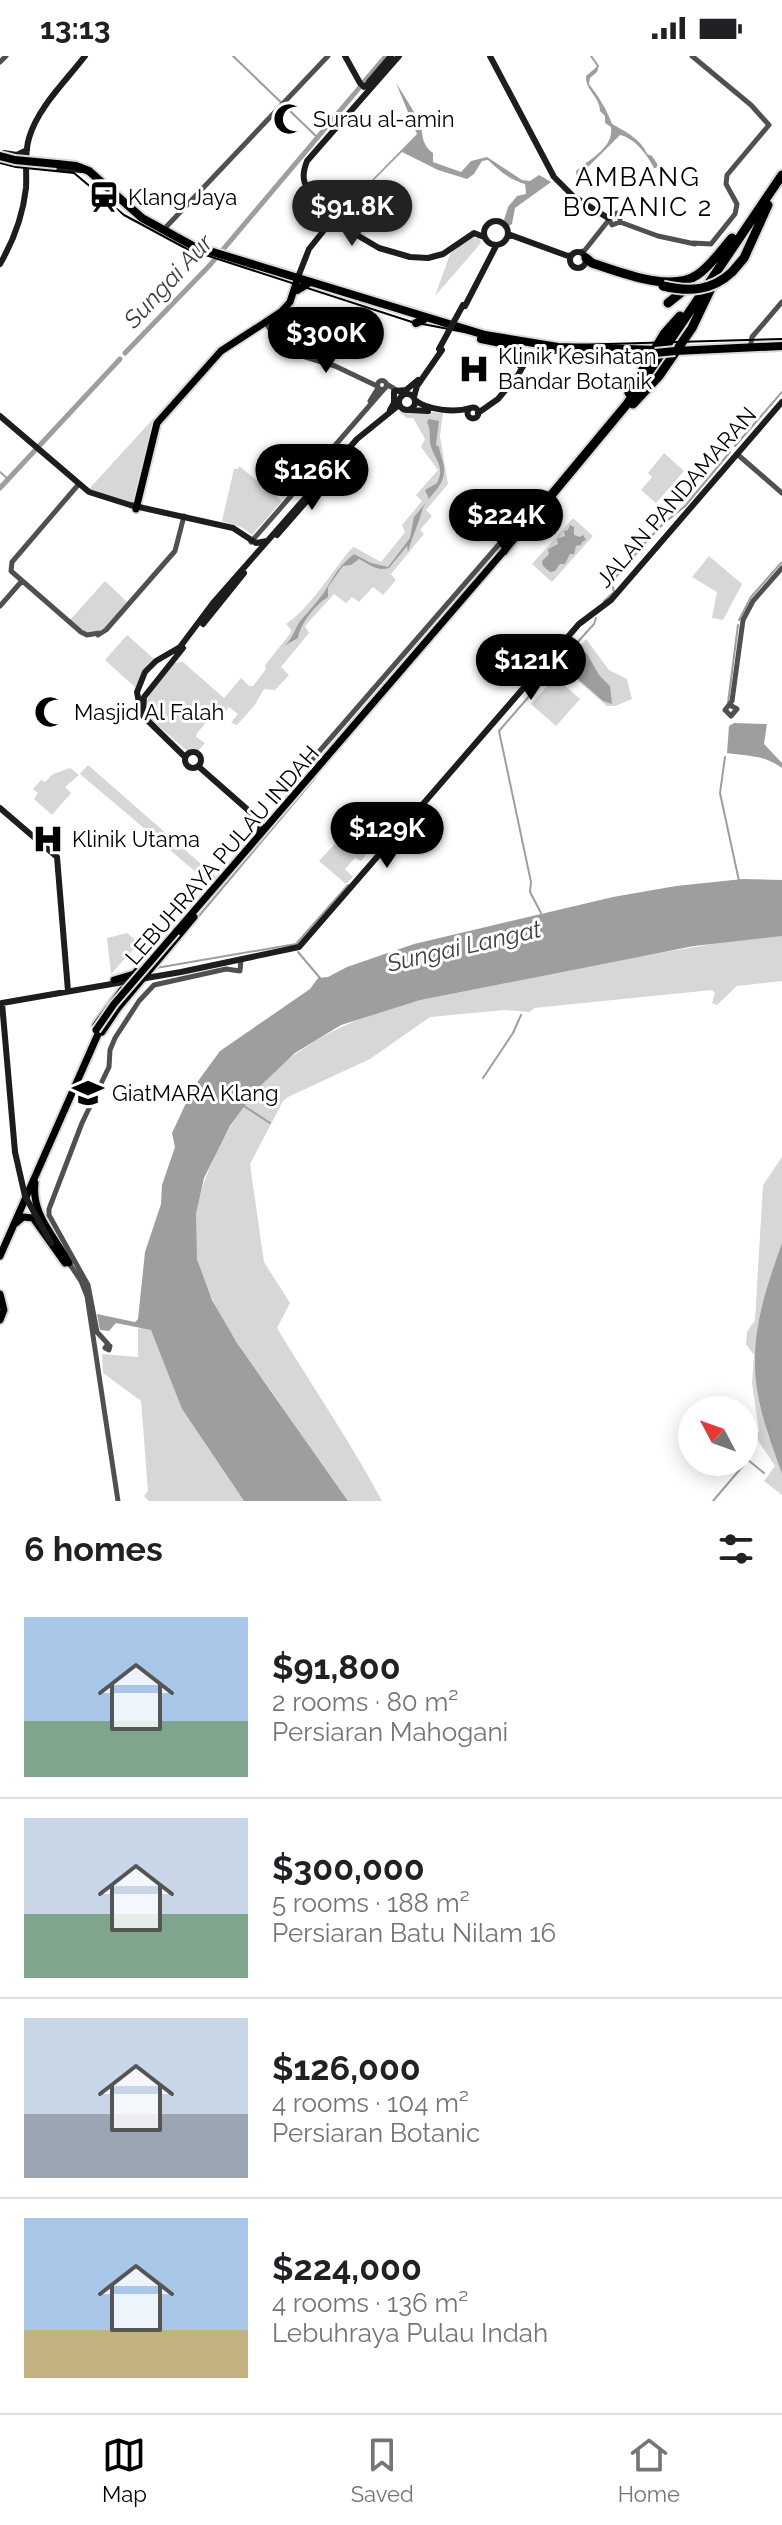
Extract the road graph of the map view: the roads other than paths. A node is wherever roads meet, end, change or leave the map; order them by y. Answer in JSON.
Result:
{"nodes":[{"id":1,"x":6,"y":56,"type":"edge"},
{"id":2,"x":85,"y":56,"type":"edge"},
{"id":3,"x":328,"y":56,"type":"edge"},
{"id":4,"x":345,"y":56,"type":"edge"},
{"id":5,"x":394,"y":56,"type":"edge"},
{"id":6,"x":490,"y":56,"type":"edge"},
{"id":7,"x":692,"y":56,"type":"edge"},
{"id":8,"x":0,"y":62,"type":"edge"},
{"id":9,"x":28,"y":150,"type":"junction"},
{"id":10,"x":0,"y":156,"type":"edge"},
{"id":11,"x":29,"y":165,"type":"junction"},
{"id":12,"x":79,"y":168,"type":"junction"},
{"id":13,"x":781,"y":181,"type":"edge"},
{"id":14,"x":608,"y":218,"type":"junction"},
{"id":15,"x":335,"y":221,"type":"junction"},
{"id":16,"x":148,"y":222,"type":"junction"},
{"id":17,"x":620,"y":222,"type":"junction"},
{"id":18,"x":167,"y":226,"type":"junction"},
{"id":19,"x":485,"y":227,"type":"junction"},
{"id":20,"x":484,"y":237,"type":"junction"},
{"id":21,"x":507,"y":237,"type":"junction"},
{"id":22,"x":176,"y":238,"type":"junction"},
{"id":23,"x":493,"y":246,"type":"junction"},
{"id":24,"x":217,"y":255,"type":"junction"},
{"id":25,"x":584,"y":257,"type":"junction"},
{"id":26,"x":571,"y":258,"type":"junction"},
{"id":27,"x":3,"y":262,"type":"edge"},
{"id":28,"x":706,"y":267,"type":"junction"},
{"id":29,"x":718,"y":274,"type":"junction"},
{"id":30,"x":298,"y":279,"type":"junction"},
{"id":31,"x":708,"y":283,"type":"junction"},
{"id":32,"x":782,"y":302,"type":"edge"},
{"id":33,"x":668,"y":303,"type":"dead end"},
{"id":34,"x":418,"y":319,"type":"junction"},
{"id":35,"x":268,"y":325,"type":"junction"},
{"id":36,"x":692,"y":328,"type":"junction"},
{"id":37,"x":577,"y":341,"type":"dead end"},
{"id":38,"x":751,"y":343,"type":"junction"},
{"id":39,"x":782,"y":343,"type":"edge"},
{"id":40,"x":502,"y":344,"type":"junction"},
{"id":41,"x":715,"y":346,"type":"junction"},
{"id":42,"x":441,"y":350,"type":"junction"},
{"id":43,"x":597,"y":350,"type":"junction"},
{"id":44,"x":676,"y":350,"type":"junction"},
{"id":45,"x":555,"y":351,"type":"junction"},
{"id":46,"x":652,"y":351,"type":"junction"},
{"id":47,"x":689,"y":351,"type":"junction"},
{"id":48,"x":630,"y":355,"type":"junction"},
{"id":49,"x":670,"y":362,"type":"junction"},
{"id":50,"x":521,"y":367,"type":"junction"},
{"id":51,"x":641,"y":371,"type":"junction"},
{"id":52,"x":394,"y":377,"type":"dead end"},
{"id":53,"x":418,"y":380,"type":"junction"},
{"id":54,"x":386,"y":388,"type":"junction"},
{"id":55,"x":188,"y":393,"type":"junction"},
{"id":56,"x":407,"y":401,"type":"junction"},
{"id":57,"x":175,"y":403,"type":"junction"},
{"id":58,"x":782,"y":404,"type":"edge"},
{"id":59,"x":623,"y":415,"type":"junction"},
{"id":60,"x":166,"y":418,"type":"junction"},
{"id":61,"x":0,"y":419,"type":"edge"},
{"id":62,"x":382,"y":419,"type":"junction"},
{"id":63,"x":155,"y":444,"type":"junction"},
{"id":64,"x":592,"y":449,"type":"junction"},
{"id":65,"x":739,"y":454,"type":"junction"},
{"id":66,"x":78,"y":486,"type":"junction"},
{"id":67,"x":317,"y":487,"type":"junction"},
{"id":68,"x":782,"y":491,"type":"edge"},
{"id":69,"x":138,"y":506,"type":"junction"},
{"id":70,"x":530,"y":514,"type":"junction"},
{"id":71,"x":182,"y":518,"type":"junction"},
{"id":72,"x":288,"y":521,"type":"junction"},
{"id":73,"x":269,"y":539,"type":"junction"},
{"id":74,"x":250,"y":541,"type":"junction"},
{"id":75,"x":253,"y":559,"type":"junction"},
{"id":76,"x":782,"y":570,"type":"edge"},
{"id":77,"x":474,"y":572,"type":"junction"},
{"id":78,"x":482,"y":577,"type":"junction"},
{"id":79,"x":20,"y":583,"type":"junction"},
{"id":80,"x":458,"y":591,"type":"junction"},
{"id":81,"x":215,"y":605,"type":"junction"},
{"id":82,"x":0,"y":606,"type":"edge"},
{"id":83,"x":57,"y":611,"type":"junction"},
{"id":84,"x":95,"y":635,"type":"junction"},
{"id":85,"x":553,"y":654,"type":"junction"},
{"id":86,"x":148,"y":667,"type":"junction"},
{"id":87,"x":542,"y":667,"type":"junction"},
{"id":88,"x":161,"y":677,"type":"junction"},
{"id":89,"x":732,"y":705,"type":"dead end"},
{"id":90,"x":497,"y":720,"type":"junction"},
{"id":91,"x":187,"y":755,"type":"junction"},
{"id":92,"x":310,"y":762,"type":"dead end"},
{"id":93,"x":199,"y":765,"type":"junction"},
{"id":94,"x":0,"y":808,"type":"edge"},
{"id":95,"x":275,"y":817,"type":"junction"},
{"id":96,"x":27,"y":834,"type":"junction"},
{"id":97,"x":259,"y":835,"type":"junction"},
{"id":98,"x":57,"y":860,"type":"junction"},
{"id":99,"x":197,"y":910,"type":"junction"},
{"id":100,"x":240,"y":960,"type":"junction"},
{"id":101,"x":212,"y":965,"type":"junction"},
{"id":102,"x":144,"y":972,"type":"junction"},
{"id":103,"x":112,"y":982,"type":"junction"},
{"id":104,"x":68,"y":989,"type":"junction"},
{"id":105,"x":115,"y":998,"type":"junction"},
{"id":106,"x":5,"y":1003,"type":"edge"},
{"id":107,"x":81,"y":1070,"type":"junction"},
{"id":108,"x":40,"y":1165,"type":"junction"},
{"id":109,"x":11,"y":1232,"type":"junction"},
{"id":110,"x":0,"y":1254,"type":"edge"},
{"id":111,"x":68,"y":1264,"type":"junction"},
{"id":112,"x":0,"y":1294,"type":"edge"},
{"id":113,"x":0,"y":1302,"type":"edge"},
{"id":114,"x":0,"y":1318,"type":"edge"},
{"id":115,"x":95,"y":1349,"type":"junction"},
{"id":116,"x":118,"y":1501,"type":"edge"}],
"edges":[{"from":1,"to":8,"type":"street"},
{"from":2,"to":9,"type":"main road"},
{"from":3,"to":18,"type":"street"},
{"from":4,"to":5,"type":"main road"},
{"from":5,"to":15,"type":"main road"},
{"from":6,"to":14,"type":"main road"},
{"from":7,"to":17,"type":"street"},
{"from":9,"to":10,"type":"main road"},
{"from":9,"to":11,"type":"main road"},
{"from":10,"to":11,"type":"main road"},
{"from":10,"to":12,"type":"highway","bridge":true},
{"from":11,"to":12,"type":"main road"},
{"from":11,"to":27,"type":"main road"},
{"from":12,"to":16,"type":"highway"},
{"from":12,"to":24,"type":"highway"},
{"from":13,"to":25,"type":"highway","bridge":true},
{"from":13,"to":28,"type":"highway"},
{"from":13,"to":29,"type":"highway"},
{"from":13,"to":31,"type":"highway"},
{"from":14,"to":17,"type":"street"},
{"from":14,"to":17,"type":"street"},
{"from":14,"to":25,"type":"street"},
{"from":15,"to":19,"type":"main road"},
{"from":15,"to":20,"type":"main road"},
{"from":15,"to":30,"type":"main road"},
{"from":16,"to":18,"type":"street"},
{"from":16,"to":22,"type":"highway"},
{"from":18,"to":22,"type":"street"},
{"from":19,"to":20,"type":"main road"},
{"from":19,"to":21,"type":"main road"},
{"from":20,"to":23,"type":"main road"},
{"from":21,"to":23,"type":"main road"},
{"from":21,"to":26,"type":"main road"},
{"from":22,"to":24,"type":"highway"},
{"from":23,"to":42,"type":"main road","bridge":true},
{"from":24,"to":30,"type":"highway"},
{"from":25,"to":26,"type":"main road"},
{"from":25,"to":26,"type":"main road"},
{"from":25,"to":28,"type":"highway"},
{"from":28,"to":33,"type":"highway"},
{"from":29,"to":36,"type":"highway"},
{"from":29,"to":59,"type":"highway"},
{"from":30,"to":34,"type":"highway"},
{"from":30,"to":34,"type":"highway"},
{"from":30,"to":35,"type":"main road"},
{"from":31,"to":46,"type":"highway"},
{"from":31,"to":64,"type":"highway"},
{"from":32,"to":38,"type":"street"},
{"from":34,"to":40,"type":"highway"},
{"from":34,"to":43,"type":"highway"},
{"from":35,"to":54,"type":"street"},
{"from":35,"to":55,"type":"main road"},
{"from":35,"to":57,"type":"main road"},
{"from":36,"to":41,"type":"highway"},
{"from":36,"to":44,"type":"highway"},
{"from":37,"to":43,"type":"highway"},
{"from":38,"to":39,"type":"highway"},
{"from":38,"to":41,"type":"highway"},
{"from":39,"to":47,"type":"highway"},
{"from":40,"to":45,"type":"highway"},
{"from":40,"to":50,"type":"main road"},
{"from":41,"to":44,"type":"highway"},
{"from":42,"to":53,"type":"main road"},
{"from":42,"to":56,"type":"main road"},
{"from":43,"to":46,"type":"highway"},
{"from":44,"to":46,"type":"highway","bridge":true},
{"from":44,"to":47,"type":"highway"},
{"from":44,"to":49,"type":"highway"},
{"from":45,"to":48,"type":"highway"},
{"from":45,"to":50,"type":"main road"},
{"from":46,"to":48,"type":"highway"},
{"from":46,"to":51,"type":"highway"},
{"from":47,"to":49,"type":"highway"},
{"from":48,"to":51,"type":"highway"},
{"from":49,"to":59,"type":"highway"},
{"from":50,"to":56,"type":"main road"},
{"from":51,"to":64,"type":"highway"},
{"from":52,"to":54,"type":"street"},
{"from":53,"to":54,"type":"main road"},
{"from":53,"to":56,"type":"main road"},
{"from":54,"to":56,"type":"street"},
{"from":54,"to":62,"type":"main road"},
{"from":54,"to":74,"type":"street"},
{"from":55,"to":57,"type":"main road"},
{"from":55,"to":60,"type":"main road"},
{"from":56,"to":62,"type":"main road"},
{"from":56,"to":67,"type":"main road"},
{"from":57,"to":60,"type":"main road"},
{"from":57,"to":63,"type":"main road"},
{"from":58,"to":65,"type":"main road","name":"JALAN PANDAMARAN"},
{"from":59,"to":70,"type":"highway"},
{"from":60,"to":63,"type":"main road"},
{"from":61,"to":66,"type":"main road"},
{"from":62,"to":67,"type":"main road"},
{"from":63,"to":69,"type":"main road"},
{"from":64,"to":70,"type":"highway"},
{"from":65,"to":68,"type":"street"},
{"from":65,"to":85,"type":"main road","name":"JALAN PANDAMARAN"},
{"from":65,"to":90,"type":"main road","name":"JALAN PANDAMARAN"},
{"from":66,"to":69,"type":"main road"},
{"from":66,"to":79,"type":"street"},
{"from":67,"to":72,"type":"main road"},
{"from":69,"to":71,"type":"main road"},
{"from":70,"to":77,"type":"street"},
{"from":70,"to":78,"type":"main road","name":"LEBUHRAYA PULAU INDAH"},
{"from":70,"to":99,"type":"main road","name":"LEBUHRAYA PULAU INDAH"},
{"from":71,"to":74,"type":"main road"},
{"from":71,"to":84,"type":"street"},
{"from":72,"to":73,"type":"main road"},
{"from":72,"to":81,"type":"main road"},
{"from":73,"to":74,"type":"main road"},
{"from":73,"to":75,"type":"main road"},
{"from":74,"to":75,"type":"main road"},
{"from":75,"to":81,"type":"main road"},
{"from":76,"to":89,"type":"street"},
{"from":77,"to":78,"type":"street"},
{"from":77,"to":80,"type":"street"},
{"from":78,"to":80,"type":"street"},
{"from":78,"to":95,"type":"main road","name":"LEBUHRAYA PULAU INDAH"},
{"from":79,"to":82,"type":"street"},
{"from":79,"to":83,"type":"street"},
{"from":80,"to":92,"type":"street"},
{"from":81,"to":86,"type":"main road"},
{"from":81,"to":88,"type":"main road"},
{"from":83,"to":84,"type":"street"},
{"from":83,"to":84,"type":"street"},
{"from":85,"to":87,"type":"main road","name":"JALAN PANDAMARAN"},
{"from":85,"to":87,"type":"main road"},
{"from":86,"to":88,"type":"main road"},
{"from":86,"to":91,"type":"main road"},
{"from":87,"to":90,"type":"main road","name":"JALAN PANDAMARAN"},
{"from":88,"to":91,"type":"main road"},
{"from":90,"to":100,"type":"main road","name":"JALAN PANDAMARAN"},
{"from":91,"to":93,"type":"main road"},
{"from":91,"to":93,"type":"main road"},
{"from":93,"to":95,"type":"main road"},
{"from":93,"to":97,"type":"main road"},
{"from":94,"to":96,"type":"main road"},
{"from":95,"to":97,"type":"main road","name":"LEBUHRAYA PULAU INDAH"},
{"from":96,"to":98,"type":"main road"},
{"from":96,"to":98,"type":"main road"},
{"from":97,"to":99,"type":"main road","name":"LEBUHRAYA PULAU INDAH"},
{"from":98,"to":104,"type":"main road"},
{"from":99,"to":102,"type":"main road"},
{"from":99,"to":107,"type":"main road","name":"LEBUHRAYA PULAU INDAH","bridge":true},
{"from":100,"to":101,"type":"main road","name":"JALAN PANDAMARAN"},
{"from":100,"to":115,"type":"street"},
{"from":101,"to":102,"type":"main road","name":"JALAN PANDAMARAN"},
{"from":101,"to":102,"type":"main road","name":"JALAN PANDAMARAN"},
{"from":102,"to":103,"type":"main road","name":"JALAN PANDAMARAN"},
{"from":102,"to":103,"type":"main road"},
{"from":102,"to":105,"type":"main road"},
{"from":102,"to":107,"type":"main road"},
{"from":103,"to":104,"type":"main road","name":"JALAN PANDAMARAN"},
{"from":103,"to":105,"type":"main road"},
{"from":104,"to":106,"type":"main road","name":"JALAN PANDAMARAN"},
{"from":105,"to":107,"type":"main road"},
{"from":106,"to":111,"type":"main road","bridge":true},
{"from":107,"to":108,"type":"main road","name":"LEBUHRAYA PULAU INDAH"},
{"from":107,"to":110,"type":"main road","name":"LEBUHRAYA PULAU INDAH"},
{"from":108,"to":109,"type":"main road","name":"LEBUHRAYA PULAU INDAH"},
{"from":108,"to":111,"type":"main road"},
{"from":109,"to":110,"type":"main road","name":"LEBUHRAYA PULAU INDAH"},
{"from":109,"to":111,"type":"main road"},
{"from":111,"to":115,"type":"street"},
{"from":112,"to":114,"type":"main road"},
{"from":113,"to":114,"type":"main road"},
{"from":115,"to":116,"type":"street"}]}
